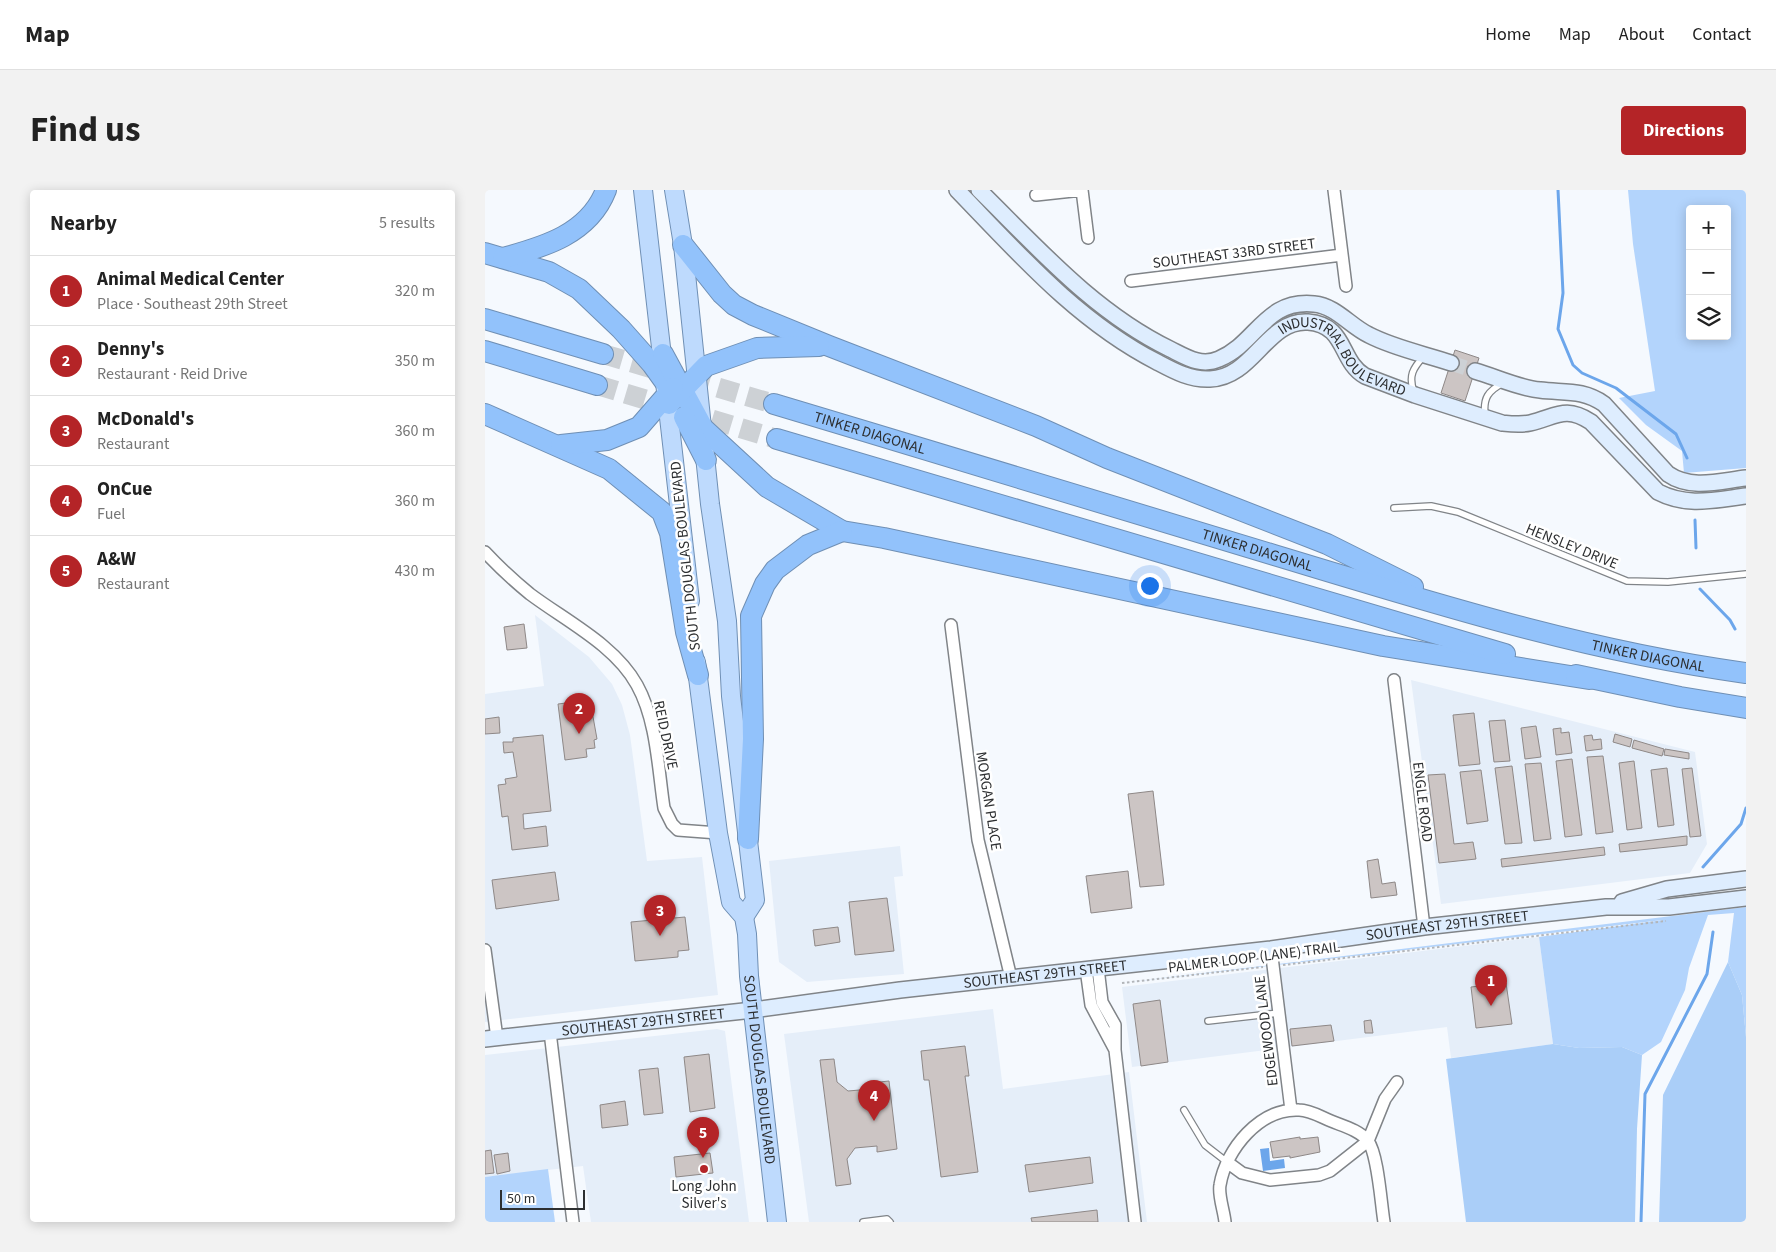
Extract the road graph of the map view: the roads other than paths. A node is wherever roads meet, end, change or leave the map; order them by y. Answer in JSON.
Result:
{"nodes":[{"id":1,"x":607,"y":190,"type":"edge"},
{"id":2,"x":643,"y":190,"type":"edge"},
{"id":3,"x":674,"y":190,"type":"edge"},
{"id":4,"x":957,"y":190,"type":"edge"},
{"id":5,"x":979,"y":190,"type":"edge"},
{"id":6,"x":1082,"y":190,"type":"edge"},
{"id":7,"x":1334,"y":190,"type":"edge"},
{"id":8,"x":1036,"y":195,"type":"dead end"},
{"id":9,"x":1088,"y":238,"type":"dead end"},
{"id":10,"x":683,"y":246,"type":"junction"},
{"id":11,"x":494,"y":255,"type":"edge"},
{"id":12,"x":1342,"y":255,"type":"junction"},
{"id":13,"x":1131,"y":281,"type":"dead end"},
{"id":14,"x":1346,"y":286,"type":"dead end"},
{"id":15,"x":485,"y":319,"type":"edge"},
{"id":16,"x":829,"y":346,"type":"junction"},
{"id":17,"x":485,"y":351,"type":"edge"},
{"id":18,"x":603,"y":354,"type":"tunnel mouth"},
{"id":19,"x":663,"y":354,"type":"joint"},
{"id":20,"x":1426,"y":355,"type":"junction"},
{"id":21,"x":1451,"y":363,"type":"tunnel mouth"},
{"id":22,"x":696,"y":368,"type":"junction"},
{"id":23,"x":1475,"y":371,"type":"tunnel mouth"},
{"id":24,"x":1507,"y":380,"type":"junction"},
{"id":25,"x":597,"y":385,"type":"tunnel mouth"},
{"id":26,"x":673,"y":391,"type":"junction"},
{"id":27,"x":1415,"y":395,"type":"junction"},
{"id":28,"x":774,"y":404,"type":"tunnel mouth"},
{"id":29,"x":485,"y":414,"type":"edge"},
{"id":30,"x":1485,"y":417,"type":"junction"},
{"id":31,"x":703,"y":428,"type":"junction"},
{"id":32,"x":777,"y":439,"type":"tunnel mouth"},
{"id":33,"x":561,"y":446,"type":"junction"},
{"id":34,"x":706,"y":460,"type":"junction"},
{"id":35,"x":1746,"y":478,"type":"edge"},
{"id":36,"x":1746,"y":496,"type":"edge"},
{"id":37,"x":1394,"y":508,"type":"dead end"},
{"id":38,"x":842,"y":531,"type":"junction"},
{"id":39,"x":485,"y":552,"type":"edge"},
{"id":40,"x":1746,"y":574,"type":"edge"},
{"id":41,"x":1459,"y":611,"type":"junction"},
{"id":42,"x":951,"y":625,"type":"dead end"},
{"id":43,"x":1746,"y":673,"type":"edge"},
{"id":44,"x":698,"y":675,"type":"junction"},
{"id":45,"x":1589,"y":679,"type":"junction"},
{"id":46,"x":1394,"y":680,"type":"dead end"},
{"id":47,"x":1746,"y":708,"type":"edge"},
{"id":48,"x":718,"y":833,"type":"junction"},
{"id":49,"x":748,"y":840,"type":"junction"},
{"id":50,"x":1746,"y":879,"type":"edge"},
{"id":51,"x":1746,"y":898,"type":"edge"},
{"id":52,"x":1606,"y":907,"type":"junction"},
{"id":53,"x":744,"y":917,"type":"junction"},
{"id":54,"x":1424,"y":927,"type":"junction"},
{"id":55,"x":1271,"y":949,"type":"junction"},
{"id":56,"x":485,"y":950,"type":"edge"},
{"id":57,"x":1092,"y":969,"type":"junction"},
{"id":58,"x":1011,"y":978,"type":"junction"},
{"id":59,"x":753,"y":1010,"type":"junction"},
{"id":60,"x":1279,"y":1013,"type":"junction"},
{"id":61,"x":1208,"y":1021,"type":"dead end"},
{"id":62,"x":550,"y":1032,"type":"junction"},
{"id":63,"x":491,"y":1038,"type":"edge"},
{"id":64,"x":1397,"y":1082,"type":"dead end"},
{"id":65,"x":1184,"y":1110,"type":"dead end"},
{"id":66,"x":1291,"y":1110,"type":"junction"},
{"id":67,"x":1368,"y":1141,"type":"junction"},
{"id":68,"x":1227,"y":1162,"type":"junction"},
{"id":69,"x":573,"y":1222,"type":"edge"},
{"id":70,"x":777,"y":1222,"type":"edge"},
{"id":71,"x":863,"y":1222,"type":"edge"},
{"id":72,"x":890,"y":1222,"type":"edge"},
{"id":73,"x":1135,"y":1222,"type":"edge"},
{"id":74,"x":1225,"y":1222,"type":"edge"},
{"id":75,"x":1383,"y":1222,"type":"edge"}],
"edges":[{"from":1,"to":11,"type":"highway"},
{"from":2,"to":19,"type":"main road"},
{"from":3,"to":10,"type":"main road","name":"SOUTH DOUGLAS BOULEVARD"},
{"from":4,"to":27,"type":"main road","name":"INDUSTRIAL BOULEVARD"},
{"from":5,"to":20,"type":"main road","name":"INDUSTRIAL BOULEVARD"},
{"from":6,"to":8,"type":"street"},
{"from":6,"to":9,"type":"street"},
{"from":7,"to":12,"type":"street"},
{"from":10,"to":16,"type":"highway"},
{"from":10,"to":22,"type":"main road","name":"SOUTH DOUGLAS BOULEVARD"},
{"from":11,"to":26,"type":"highway"},
{"from":12,"to":13,"type":"street","name":"SOUTHEAST 33RD STREET"},
{"from":12,"to":14,"type":"street"},
{"from":15,"to":18,"type":"highway"},
{"from":16,"to":22,"type":"highway"},
{"from":16,"to":41,"type":"highway"},
{"from":17,"to":25,"type":"highway"},
{"from":19,"to":26,"type":"highway"},
{"from":20,"to":21,"type":"main road","name":"INDUSTRIAL BOULEVARD"},
{"from":20,"to":27,"type":"lane"},
{"from":22,"to":26,"type":"highway"},
{"from":22,"to":31,"type":"main road","name":"SOUTH DOUGLAS BOULEVARD"},
{"from":23,"to":24,"type":"main road"},
{"from":24,"to":30,"type":"lane"},
{"from":24,"to":35,"type":"main road"},
{"from":26,"to":31,"type":"highway"},
{"from":26,"to":33,"type":"highway"},
{"from":26,"to":34,"type":"highway"},
{"from":26,"to":44,"type":"main road","name":"SOUTH DOUGLAS BOULEVARD"},
{"from":27,"to":30,"type":"main road","name":"INDUSTRIAL BOULEVARD"},
{"from":28,"to":41,"type":"highway","name":"TINKER DIAGONAL"},
{"from":29,"to":33,"type":"highway"},
{"from":30,"to":36,"type":"main road","name":"INDUSTRIAL BOULEVARD"},
{"from":31,"to":34,"type":"main road","name":"SOUTH DOUGLAS BOULEVARD"},
{"from":31,"to":38,"type":"highway"},
{"from":32,"to":45,"type":"highway","name":"TINKER DIAGONAL"},
{"from":33,"to":44,"type":"highway"},
{"from":34,"to":49,"type":"main road","name":"SOUTH DOUGLAS BOULEVARD"},
{"from":37,"to":40,"type":"lane","name":"HENSLEY DRIVE"},
{"from":38,"to":45,"type":"highway"},
{"from":38,"to":49,"type":"highway"},
{"from":39,"to":48,"type":"street","name":"REID DRIVE"},
{"from":41,"to":43,"type":"highway","name":"TINKER DIAGONAL"},
{"from":42,"to":58,"type":"street","name":"MORGAN PLACE"},
{"from":44,"to":48,"type":"main road","name":"SOUTH DOUGLAS BOULEVARD"},
{"from":45,"to":47,"type":"highway","name":"TINKER DIAGONAL"},
{"from":46,"to":54,"type":"street","name":"ENGLE ROAD"},
{"from":48,"to":53,"type":"main road","name":"SOUTH DOUGLAS BOULEVARD"},
{"from":49,"to":53,"type":"main road","name":"SOUTH DOUGLAS BOULEVARD"},
{"from":50,"to":52,"type":"main road","name":"SOUTHEAST 29TH STREET"},
{"from":51,"to":52,"type":"main road","name":"SOUTHEAST 29TH STREET"},
{"from":52,"to":54,"type":"main road","name":"SOUTHEAST 29TH STREET"},
{"from":53,"to":59,"type":"main road","name":"SOUTH DOUGLAS BOULEVARD"},
{"from":54,"to":55,"type":"main road","name":"SOUTHEAST 29TH STREET"},
{"from":55,"to":57,"type":"main road","name":"SOUTHEAST 29TH STREET"},
{"from":55,"to":60,"type":"street","name":"EDGEWOOD LANE"},
{"from":56,"to":63,"type":"street"},
{"from":57,"to":58,"type":"main road","name":"SOUTHEAST 29TH STREET"},
{"from":57,"to":73,"type":"street"},
{"from":58,"to":59,"type":"main road","name":"SOUTHEAST 29TH STREET"},
{"from":59,"to":62,"type":"main road","name":"SOUTHEAST 29TH STREET"},
{"from":59,"to":70,"type":"main road","name":"SOUTH DOUGLAS BOULEVARD"},
{"from":60,"to":61,"type":"lane"},
{"from":60,"to":66,"type":"street","name":"EDGEWOOD LANE"},
{"from":62,"to":63,"type":"main road","name":"SOUTHEAST 29TH STREET"},
{"from":62,"to":69,"type":"street"},
{"from":64,"to":67,"type":"street"},
{"from":65,"to":68,"type":"lane"},
{"from":66,"to":67,"type":"street"},
{"from":66,"to":68,"type":"street"},
{"from":67,"to":68,"type":"street"},
{"from":67,"to":75,"type":"street"},
{"from":68,"to":74,"type":"street"},
{"from":71,"to":72,"type":"lane"}]}
